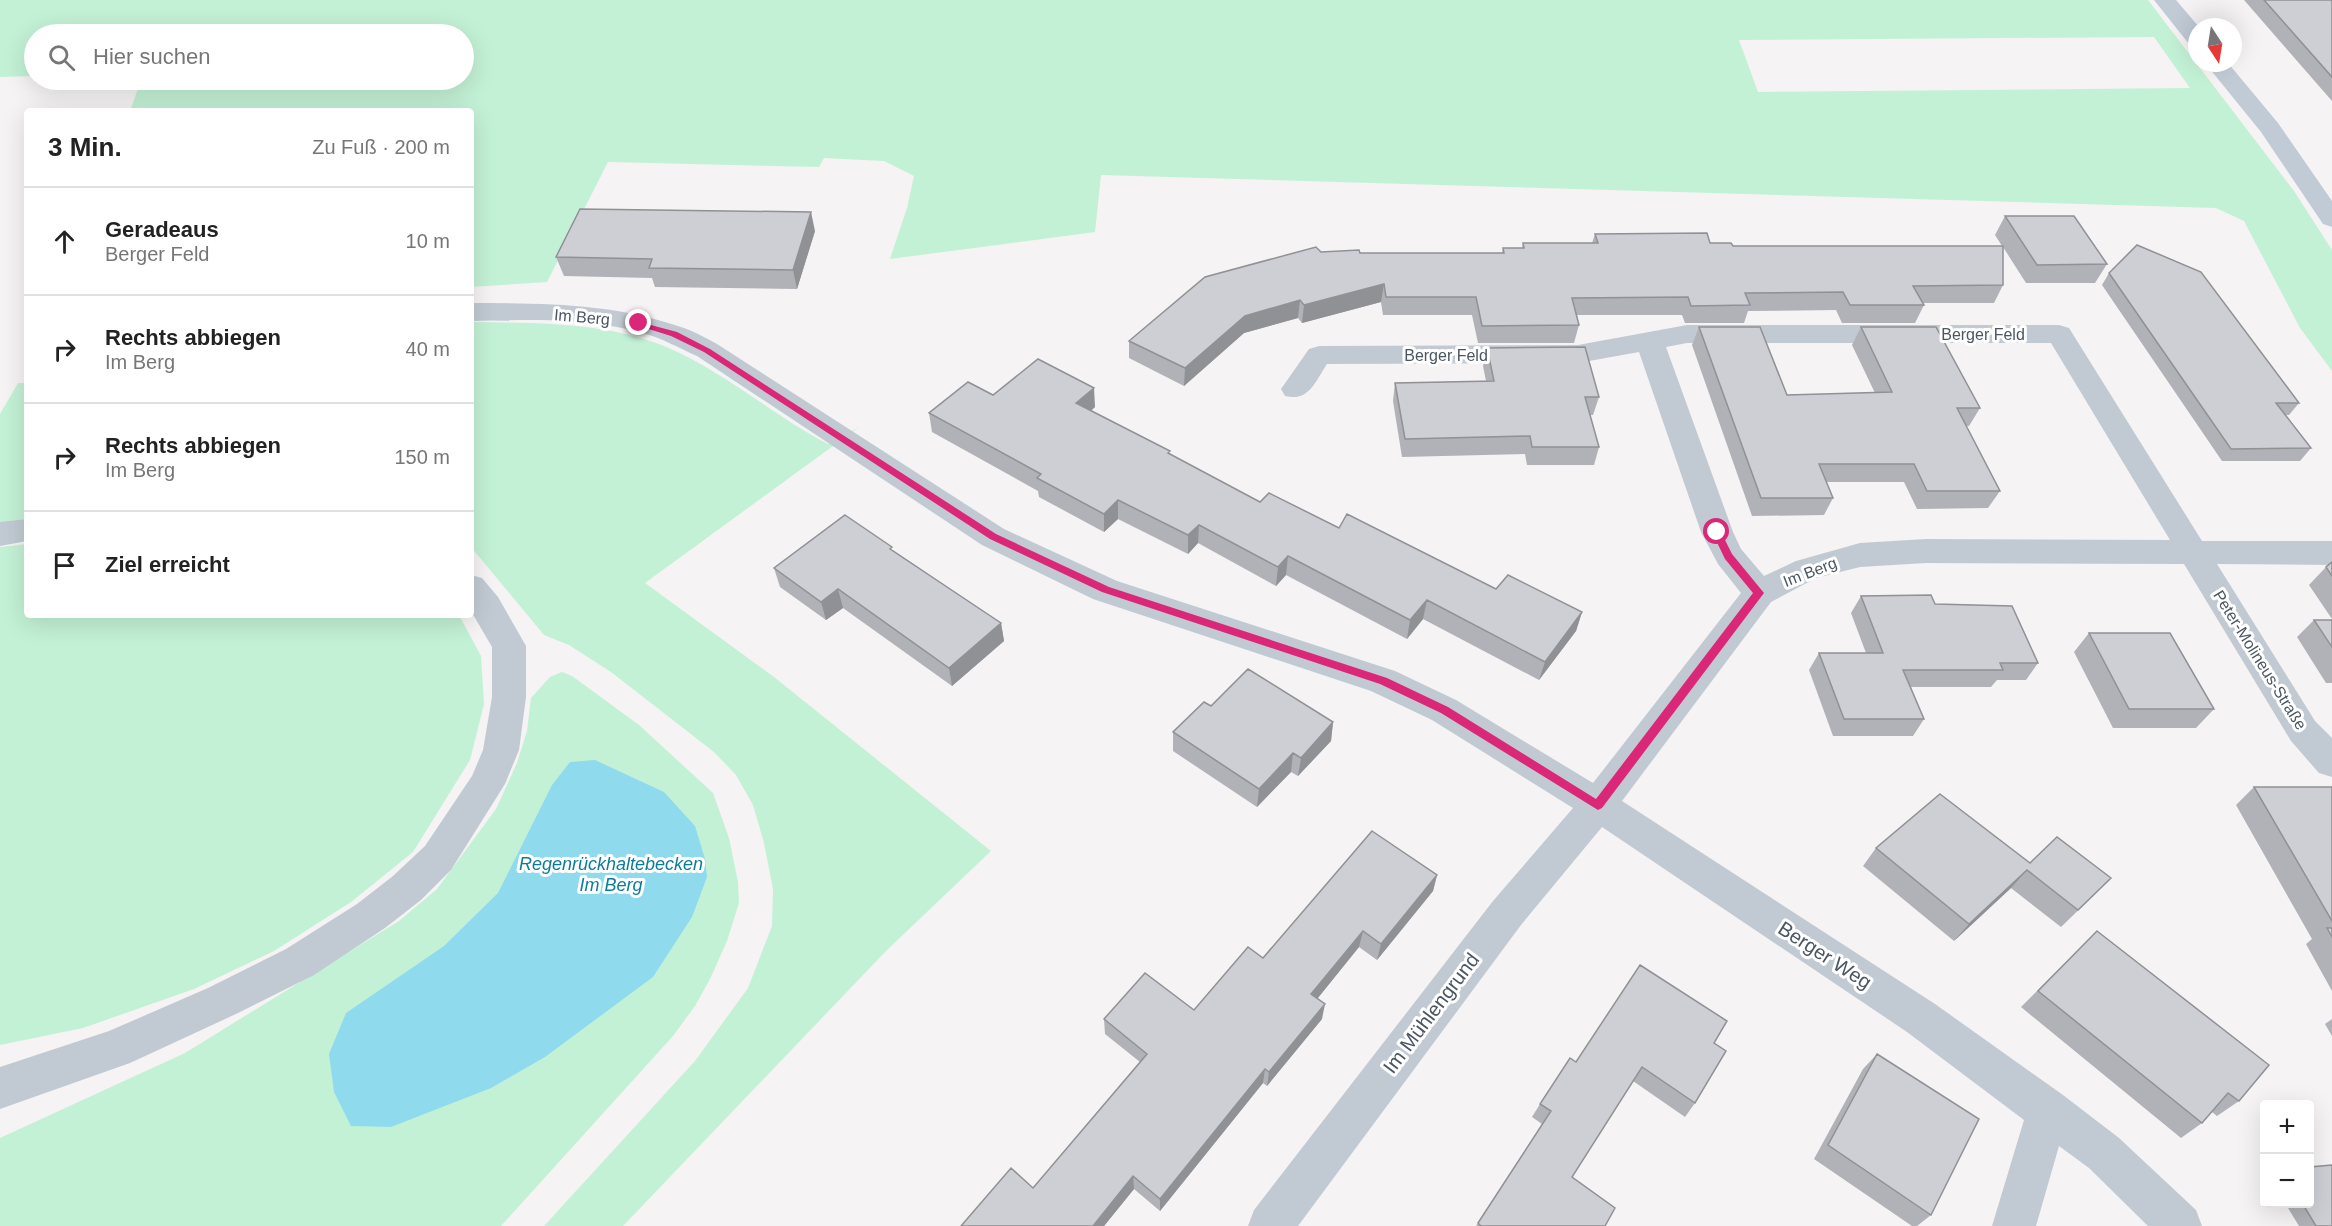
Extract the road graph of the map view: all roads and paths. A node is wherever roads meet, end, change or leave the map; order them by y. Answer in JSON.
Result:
{"nodes":[{"id":1,"x":2165,"y":0,"type":"edge"},
{"id":2,"x":2188,"y":28,"type":"edge"},
{"id":3,"x":2223,"y":72,"type":"edge"},
{"id":4,"x":2332,"y":219,"type":"edge"},
{"id":5,"x":474,"y":312,"type":"edge"},
{"id":6,"x":1650,"y":342,"type":"junction"},
{"id":7,"x":1295,"y":389,"type":"dead end"},
{"id":8,"x":24,"y":530,"type":"edge"},
{"id":9,"x":0,"y":534,"type":"edge"},
{"id":10,"x":2332,"y":553,"type":"edge"},
{"id":11,"x":2194,"y":554,"type":"junction"},
{"id":12,"x":474,"y":591,"type":"edge"},
{"id":13,"x":1759,"y":593,"type":"junction"},
{"id":14,"x":2332,"y":762,"type":"edge"},
{"id":15,"x":1598,"y":805,"type":"junction"},
{"id":16,"x":0,"y":1088,"type":"edge"},
{"id":17,"x":2048,"y":1110,"type":"junction"},
{"id":18,"x":1270,"y":1226,"type":"edge"},
{"id":19,"x":2014,"y":1226,"type":"edge"},
{"id":20,"x":2180,"y":1226,"type":"edge"}],
"edges":[{"from":1,"to":2,"type":"main road"},
{"from":3,"to":4,"type":"main road"},
{"from":5,"to":15,"type":"street","name":"Im Berg"},
{"from":6,"to":7,"type":"street","name":"Berger Feld"},
{"from":6,"to":11,"type":"street","name":"Berger Feld"},
{"from":6,"to":13,"type":"street"},
{"from":8,"to":9,"type":"street"},
{"from":10,"to":11,"type":"street","name":"Im Berg"},
{"from":11,"to":13,"type":"street","name":"Im Berg"},
{"from":11,"to":14,"type":"street","name":"Peter-Molineus-Straße"},
{"from":12,"to":16,"type":"street"},
{"from":13,"to":15,"type":"street","name":"Im Berg"},
{"from":15,"to":17,"type":"street","name":"Berger Weg"},
{"from":15,"to":18,"type":"street","name":"Im Mühlengrund"},
{"from":17,"to":19,"type":"street"},
{"from":17,"to":20,"type":"street","name":"Berger Weg"}]}
